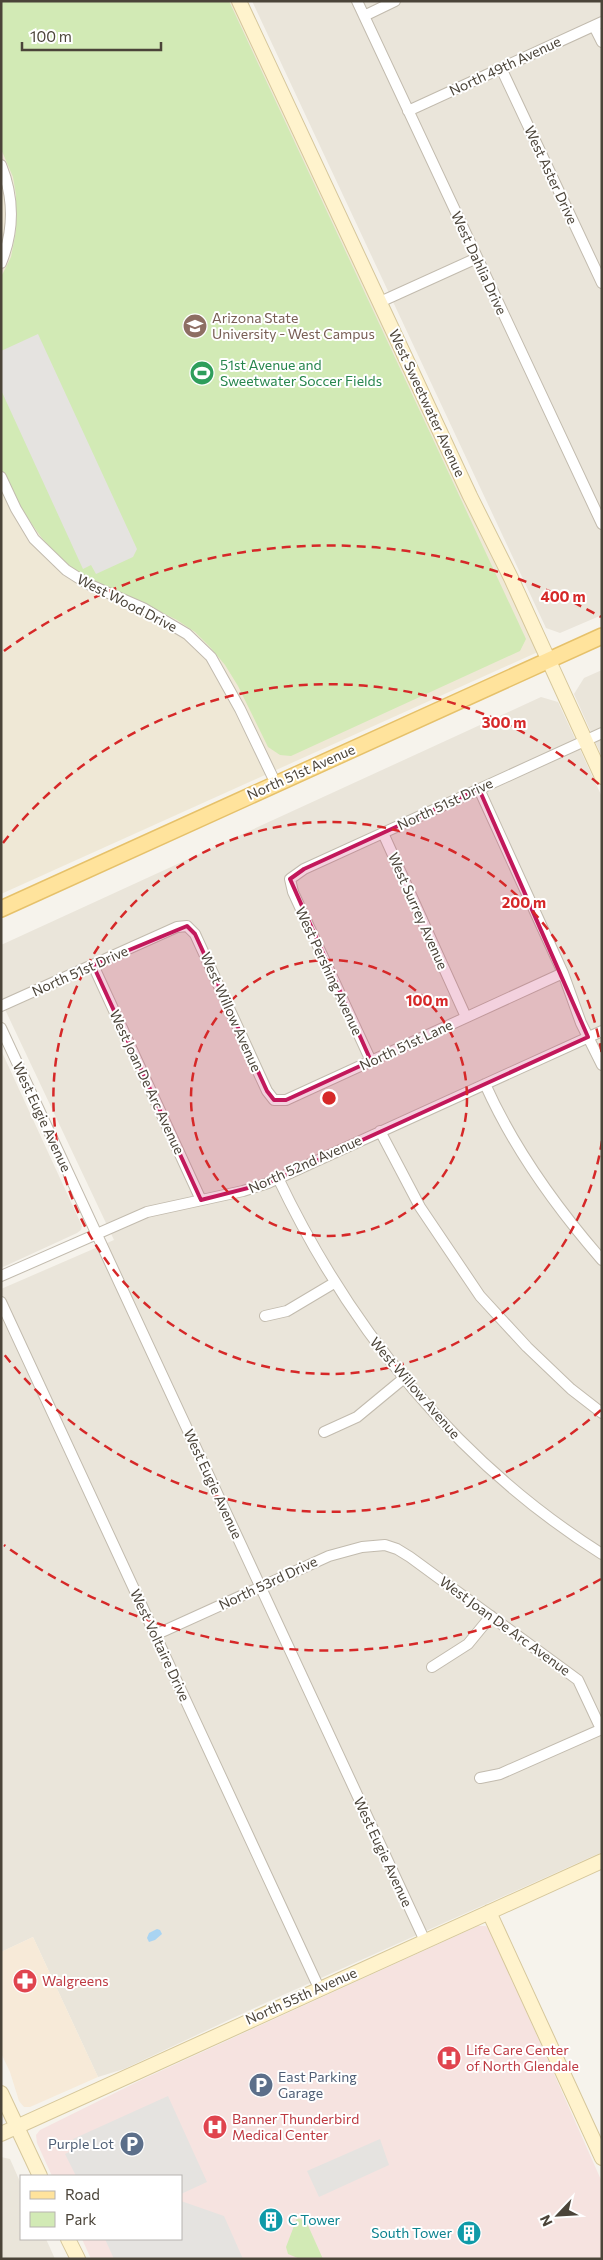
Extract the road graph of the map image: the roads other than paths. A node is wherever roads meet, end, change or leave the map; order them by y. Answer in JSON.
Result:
{"nodes":[{"id":1,"x":239,"y":1,"type":"edge"},
{"id":2,"x":357,"y":1,"type":"edge"},
{"id":3,"x":395,"y":1,"type":"edge"},
{"id":4,"x":364,"y":16,"type":"junction"},
{"id":5,"x":598,"y":24,"type":"edge"},
{"id":6,"x":602,"y":42,"type":"edge"},
{"id":7,"x":501,"y":68,"type":"junction"},
{"id":8,"x":408,"y":110,"type":"junction"},
{"id":9,"x":1,"y":165,"type":"edge"},
{"id":10,"x":477,"y":258,"type":"junction"},
{"id":11,"x":1,"y":263,"type":"edge"},
{"id":12,"x":602,"y":283,"type":"edge"},
{"id":13,"x":380,"y":302,"type":"junction"},
{"id":14,"x":1,"y":477,"type":"edge"},
{"id":15,"x":602,"y":524,"type":"edge"},
{"id":16,"x":602,"y":636,"type":"edge"},
{"id":17,"x":549,"y":660,"type":"junction"},
{"id":18,"x":602,"y":733,"type":"edge"},
{"id":19,"x":586,"y":740,"type":"junction"},
{"id":20,"x":602,"y":777,"type":"edge"},
{"id":21,"x":276,"y":784,"type":"junction"},
{"id":22,"x":479,"y":789,"type":"junction"},
{"id":23,"x":383,"y":833,"type":"junction"},
{"id":24,"x":290,"y":879,"type":"joint"},
{"id":25,"x":1,"y":909,"type":"edge"},
{"id":26,"x":187,"y":926,"type":"joint"},
{"id":27,"x":93,"y":965,"type":"junction"},
{"id":28,"x":563,"y":973,"type":"junction"},
{"id":29,"x":1,"y":1006,"type":"edge"},
{"id":30,"x":466,"y":1017,"type":"junction"},
{"id":31,"x":1,"y":1028,"type":"edge"},
{"id":32,"x":602,"y":1031,"type":"edge"},
{"id":33,"x":588,"y":1038,"type":"junction"},
{"id":34,"x":370,"y":1062,"type":"junction"},
{"id":35,"x":602,"y":1066,"type":"edge"},
{"id":36,"x":485,"y":1084,"type":"junction"},
{"id":37,"x":274,"y":1100,"type":"joint"},
{"id":38,"x":380,"y":1130,"type":"junction"},
{"id":39,"x":278,"y":1178,"type":"junction"},
{"id":40,"x":200,"y":1200,"type":"junction"},
{"id":41,"x":96,"y":1233,"type":"junction"},
{"id":42,"x":602,"y":1260,"type":"edge"},
{"id":43,"x":1,"y":1276,"type":"edge"},
{"id":44,"x":334,"y":1282,"type":"junction"},
{"id":45,"x":1,"y":1302,"type":"edge"},
{"id":46,"x":265,"y":1316,"type":"dead end"},
{"id":47,"x":403,"y":1379,"type":"junction"},
{"id":48,"x":602,"y":1413,"type":"edge"},
{"id":49,"x":324,"y":1432,"type":"dead end"},
{"id":50,"x":385,"y":1545,"type":"joint"},
{"id":51,"x":602,"y":1554,"type":"edge"},
{"id":52,"x":260,"y":1587,"type":"junction"},
{"id":53,"x":491,"y":1616,"type":"junction"},
{"id":54,"x":155,"y":1635,"type":"junction"},
{"id":55,"x":432,"y":1667,"type":"dead end"},
{"id":56,"x":602,"y":1729,"type":"edge"},
{"id":57,"x":480,"y":1778,"type":"dead end"},
{"id":58,"x":601,"y":1864,"type":"edge"},
{"id":59,"x":489,"y":1912,"type":"junction"},
{"id":60,"x":424,"y":1940,"type":"junction"},
{"id":61,"x":319,"y":1988,"type":"junction"},
{"id":62,"x":1,"y":2093,"type":"edge"},
{"id":63,"x":17,"y":2127,"type":"junction"},
{"id":64,"x":1,"y":2134,"type":"edge"},
{"id":65,"x":602,"y":2158,"type":"edge"},
{"id":66,"x":40,"y":2175,"type":"edge"},
{"id":67,"x":68,"y":2240,"type":"edge"},
{"id":68,"x":78,"y":2259,"type":"edge"}],
"edges":[{"from":1,"to":13,"type":"street","name":"West Sweetwater Avenue"},
{"from":2,"to":4,"type":"street","name":"West Dahlia Drive"},
{"from":3,"to":4,"type":"street"},
{"from":4,"to":8,"type":"street","name":"West Dahlia Drive"},
{"from":5,"to":6,"type":"street"},
{"from":5,"to":7,"type":"street","name":"North 49th Avenue"},
{"from":7,"to":8,"type":"street","name":"North 49th Avenue"},
{"from":7,"to":12,"type":"street","name":"West Aster Drive"},
{"from":8,"to":10,"type":"street","name":"West Dahlia Drive"},
{"from":9,"to":11,"type":"street"},
{"from":10,"to":13,"type":"street"},
{"from":10,"to":15,"type":"street","name":"West Dahlia Drive"},
{"from":13,"to":17,"type":"street","name":"West Sweetwater Avenue"},
{"from":14,"to":21,"type":"street","name":"West Wood Drive"},
{"from":16,"to":17,"type":"main road","name":"North 51st Avenue"},
{"from":17,"to":19,"type":"street","name":"West Sweetwater Avenue"},
{"from":17,"to":21,"type":"main road","name":"North 51st Avenue"},
{"from":18,"to":19,"type":"street","name":"North 51st Drive"},
{"from":19,"to":20,"type":"street","name":"West Sweetwater Avenue"},
{"from":19,"to":22,"type":"street","name":"North 51st Drive"},
{"from":21,"to":25,"type":"main road","name":"North 51st Avenue"},
{"from":22,"to":23,"type":"street","name":"North 51st Drive"},
{"from":22,"to":28,"type":"street"},
{"from":23,"to":24,"type":"street","name":"North 51st Drive"},
{"from":23,"to":30,"type":"street","name":"West Surrey Avenue"},
{"from":24,"to":34,"type":"street","name":"West Pershing Avenue"},
{"from":26,"to":27,"type":"street","name":"North 51st Drive"},
{"from":26,"to":37,"type":"street","name":"West Willow Avenue"},
{"from":27,"to":29,"type":"street","name":"North 51st Drive"},
{"from":27,"to":40,"type":"street","name":"West Joan De Arc Avenue"},
{"from":28,"to":30,"type":"street","name":"North 51st Lane"},
{"from":28,"to":33,"type":"street"},
{"from":30,"to":34,"type":"street","name":"North 51st Lane"},
{"from":31,"to":41,"type":"street","name":"West Eugie Avenue"},
{"from":32,"to":33,"type":"street","name":"North 52nd Avenue"},
{"from":33,"to":35,"type":"street"},
{"from":33,"to":36,"type":"street","name":"North 52nd Avenue"},
{"from":34,"to":37,"type":"street","name":"North 51st Lane"},
{"from":36,"to":38,"type":"street","name":"North 52nd Avenue"},
{"from":36,"to":42,"type":"street"},
{"from":38,"to":39,"type":"street","name":"North 52nd Avenue"},
{"from":38,"to":48,"type":"street"},
{"from":39,"to":40,"type":"street","name":"North 52nd Avenue"},
{"from":39,"to":44,"type":"street","name":"West Willow Avenue"},
{"from":40,"to":41,"type":"street","name":"North 52nd Avenue"},
{"from":41,"to":43,"type":"street","name":"North 52nd Avenue"},
{"from":41,"to":52,"type":"street","name":"West Eugie Avenue"},
{"from":44,"to":46,"type":"street"},
{"from":44,"to":47,"type":"street","name":"West Willow Avenue"},
{"from":45,"to":54,"type":"street","name":"West Voltaire Drive"},
{"from":47,"to":49,"type":"street"},
{"from":47,"to":51,"type":"street","name":"West Willow Avenue"},
{"from":50,"to":52,"type":"street","name":"North 53rd Drive"},
{"from":50,"to":53,"type":"street","name":"West Joan De Arc Avenue"},
{"from":52,"to":54,"type":"street","name":"North 53rd Drive"},
{"from":52,"to":60,"type":"street","name":"West Eugie Avenue"},
{"from":53,"to":55,"type":"street"},
{"from":53,"to":56,"type":"street","name":"West Joan De Arc Avenue"},
{"from":54,"to":61,"type":"street","name":"West Voltaire Drive"},
{"from":56,"to":57,"type":"street"},
{"from":58,"to":59,"type":"street","name":"North 55th Avenue"},
{"from":59,"to":60,"type":"street","name":"North 55th Avenue"},
{"from":59,"to":65,"type":"street"},
{"from":60,"to":61,"type":"street","name":"North 55th Avenue"},
{"from":61,"to":63,"type":"street","name":"North 55th Avenue"},
{"from":62,"to":63,"type":"street"},
{"from":63,"to":64,"type":"street","name":"North 55th Avenue"},
{"from":63,"to":66,"type":"street"},
{"from":67,"to":68,"type":"street"}]}
